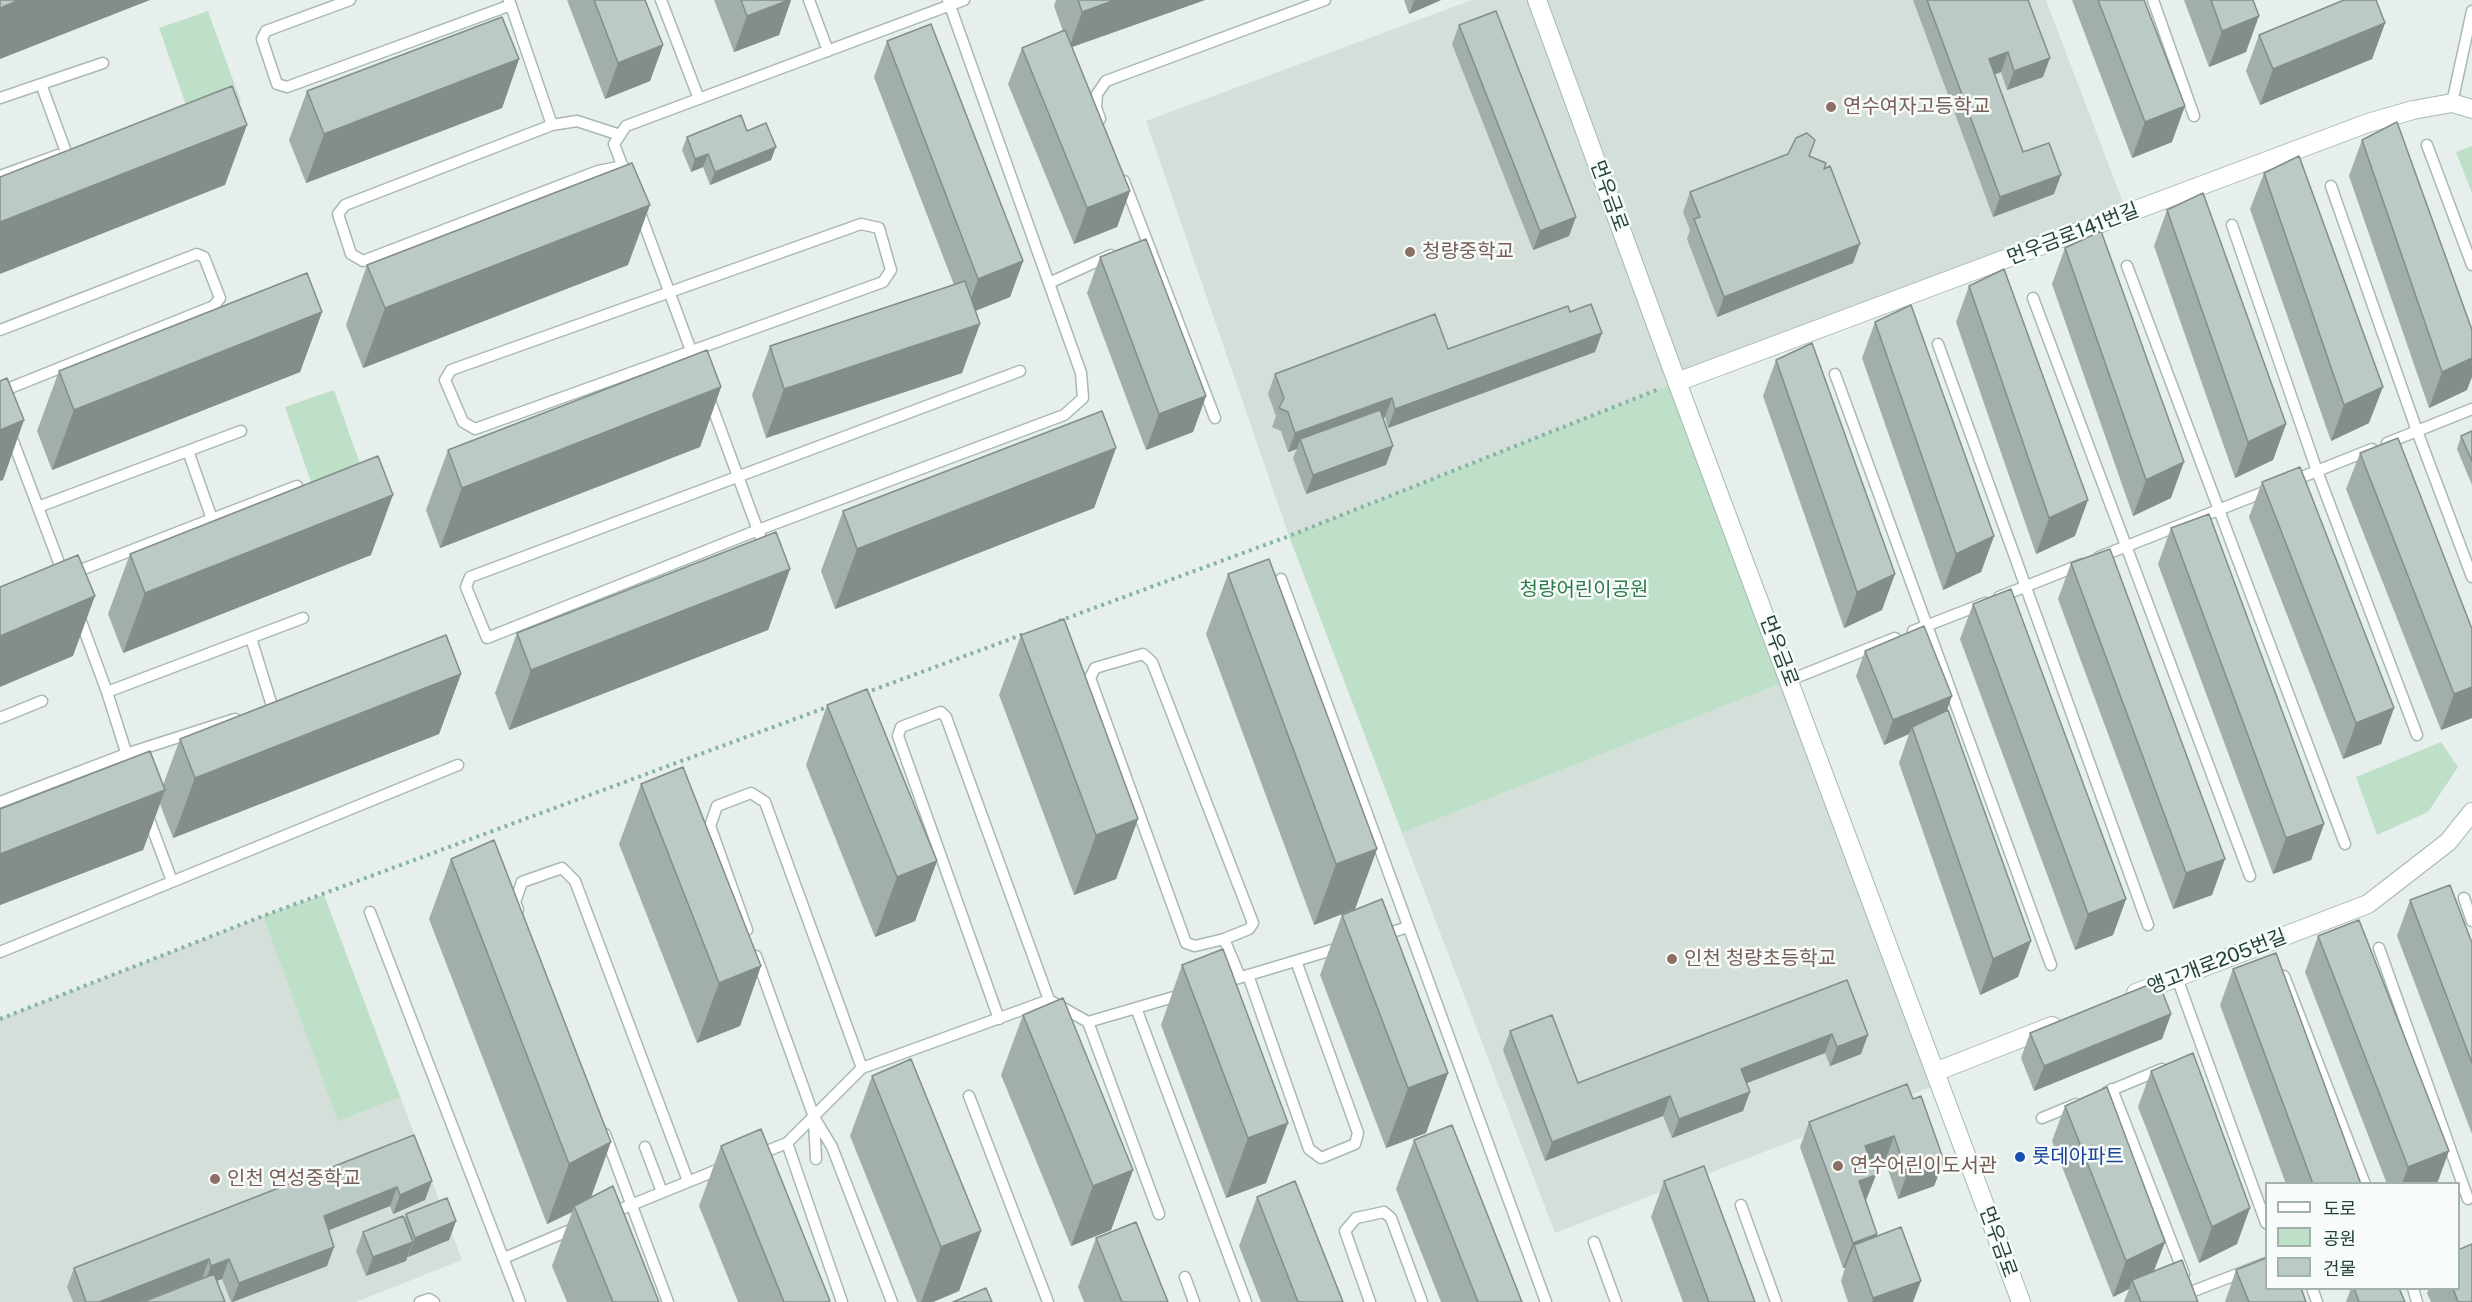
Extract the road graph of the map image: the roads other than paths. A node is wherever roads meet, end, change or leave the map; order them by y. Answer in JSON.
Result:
{"nodes":[{"id":1,"x":350,"y":0,"type":"edge"},
{"id":2,"x":662,"y":0,"type":"edge"},
{"id":3,"x":809,"y":0,"type":"edge"},
{"id":4,"x":964,"y":0,"type":"edge"},
{"id":5,"x":1325,"y":0,"type":"edge"},
{"id":6,"x":1537,"y":0,"type":"edge"},
{"id":7,"x":2153,"y":0,"type":"edge"},
{"id":8,"x":510,"y":2,"type":"edge"},
{"id":9,"x":949,"y":3,"type":"edge"},
{"id":10,"x":2472,"y":11,"type":"edge"},
{"id":11,"x":828,"y":51,"type":"junction"},
{"id":12,"x":103,"y":63,"type":"dead end"},
{"id":13,"x":41,"y":84,"type":"junction"},
{"id":14,"x":0,"y":98,"type":"edge"},
{"id":15,"x":699,"y":99,"type":"junction"},
{"id":16,"x":2452,"y":103,"type":"junction"},
{"id":17,"x":2472,"y":109,"type":"edge"},
{"id":18,"x":2194,"y":116,"type":"dead end"},
{"id":19,"x":552,"y":125,"type":"junction"},
{"id":20,"x":1104,"y":129,"type":"edge"},
{"id":21,"x":620,"y":135,"type":"junction"},
{"id":22,"x":2427,"y":145,"type":"dead end"},
{"id":23,"x":77,"y":148,"type":"edge"},
{"id":24,"x":66,"y":152,"type":"junction"},
{"id":25,"x":623,"y":166,"type":"junction"},
{"id":26,"x":1121,"y":173,"type":"edge"},
{"id":27,"x":0,"y":176,"type":"edge"},
{"id":28,"x":2331,"y":186,"type":"dead end"},
{"id":29,"x":2232,"y":225,"type":"dead end"},
{"id":30,"x":1146,"y":239,"type":"junction"},
{"id":31,"x":1136,"y":243,"type":"edge"},
{"id":32,"x":1125,"y":248,"type":"edge"},
{"id":33,"x":2472,"y":265,"type":"edge"},
{"id":34,"x":2127,"y":266,"type":"dead end"},
{"id":35,"x":1049,"y":283,"type":"junction"},
{"id":36,"x":669,"y":291,"type":"junction"},
{"id":37,"x":2032,"y":298,"type":"dead end"},
{"id":38,"x":0,"y":330,"type":"edge"},
{"id":39,"x":1938,"y":344,"type":"dead end"},
{"id":40,"x":692,"y":351,"type":"junction"},
{"id":41,"x":1020,"y":370,"type":"dead end"},
{"id":42,"x":1835,"y":374,"type":"dead end"},
{"id":43,"x":1677,"y":382,"type":"junction"},
{"id":44,"x":0,"y":392,"type":"edge"},
{"id":45,"x":2472,"y":409,"type":"edge"},
{"id":46,"x":1215,"y":418,"type":"dead end"},
{"id":47,"x":8,"y":426,"type":"edge"},
{"id":48,"x":241,"y":431,"type":"dead end"},
{"id":49,"x":2417,"y":431,"type":"junction"},
{"id":50,"x":188,"y":451,"type":"junction"},
{"id":51,"x":2317,"y":471,"type":"junction"},
{"id":52,"x":738,"y":476,"type":"junction"},
{"id":53,"x":297,"y":486,"type":"edge"},
{"id":54,"x":39,"y":507,"type":"junction"},
{"id":55,"x":2219,"y":509,"type":"junction"},
{"id":56,"x":212,"y":519,"type":"junction"},
{"id":57,"x":758,"y":530,"type":"junction"},
{"id":58,"x":2126,"y":546,"type":"junction"},
{"id":59,"x":766,"y":550,"type":"edge"},
{"id":60,"x":2472,"y":577,"type":"edge"},
{"id":61,"x":1281,"y":579,"type":"dead end"},
{"id":62,"x":2026,"y":586,"type":"junction"},
{"id":63,"x":76,"y":608,"type":"edge"},
{"id":64,"x":303,"y":618,"type":"dead end"},
{"id":65,"x":1926,"y":626,"type":"junction"},
{"id":66,"x":251,"y":638,"type":"junction"},
{"id":67,"x":1790,"y":680,"type":"junction"},
{"id":68,"x":107,"y":692,"type":"junction"},
{"id":69,"x":42,"y":701,"type":"dead end"},
{"id":70,"x":261,"y":710,"type":"edge"},
{"id":71,"x":250,"y":714,"type":"edge"},
{"id":72,"x":0,"y":717,"type":"edge"},
{"id":73,"x":2417,"y":735,"type":"dead end"},
{"id":74,"x":126,"y":754,"type":"junction"},
{"id":75,"x":458,"y":765,"type":"dead end"},
{"id":76,"x":136,"y":783,"type":"edge"},
{"id":77,"x":0,"y":802,"type":"edge"},
{"id":78,"x":144,"y":805,"type":"edge"},
{"id":79,"x":2472,"y":812,"type":"edge"},
{"id":80,"x":2345,"y":844,"type":"dead end"},
{"id":81,"x":2250,"y":876,"type":"dead end"},
{"id":82,"x":172,"y":882,"type":"junction"},
{"id":83,"x":2464,"y":898,"type":"dead end"},
{"id":84,"x":370,"y":912,"type":"dead end"},
{"id":85,"x":2472,"y":921,"type":"edge"},
{"id":86,"x":523,"y":924,"type":"edge"},
{"id":87,"x":2148,"y":925,"type":"dead end"},
{"id":88,"x":1408,"y":927,"type":"junction"},
{"id":89,"x":1374,"y":937,"type":"edge"},
{"id":90,"x":750,"y":938,"type":"edge"},
{"id":91,"x":1224,"y":939,"type":"junction"},
{"id":92,"x":1352,"y":944,"type":"edge"},
{"id":93,"x":2379,"y":948,"type":"dead end"},
{"id":94,"x":754,"y":949,"type":"edge"},
{"id":95,"x":0,"y":952,"type":"edge"},
{"id":96,"x":1296,"y":961,"type":"junction"},
{"id":97,"x":2051,"y":965,"type":"dead end"},
{"id":98,"x":1244,"y":976,"type":"junction"},
{"id":99,"x":2284,"y":976,"type":"edge"},
{"id":100,"x":2177,"y":978,"type":"junction"},
{"id":101,"x":2122,"y":999,"type":"edge"},
{"id":102,"x":1049,"y":1000,"type":"junction"},
{"id":103,"x":1136,"y":1008,"type":"junction"},
{"id":104,"x":999,"y":1019,"type":"junction"},
{"id":105,"x":2067,"y":1020,"type":"edge"},
{"id":106,"x":1088,"y":1022,"type":"junction"},
{"id":107,"x":2173,"y":1064,"type":"edge"},
{"id":108,"x":862,"y":1068,"type":"junction"},
{"id":109,"x":1935,"y":1072,"type":"junction"},
{"id":110,"x":2112,"y":1089,"type":"junction"},
{"id":111,"x":969,"y":1096,"type":"dead end"},
{"id":112,"x":814,"y":1117,"type":"junction"},
{"id":113,"x":598,"y":1118,"type":"edge"},
{"id":114,"x":2042,"y":1119,"type":"dead end"},
{"id":115,"x":787,"y":1143,"type":"junction"},
{"id":116,"x":645,"y":1147,"type":"dead end"},
{"id":117,"x":816,"y":1159,"type":"dead end"},
{"id":118,"x":743,"y":1160,"type":"edge"},
{"id":119,"x":732,"y":1164,"type":"edge"},
{"id":120,"x":688,"y":1181,"type":"junction"},
{"id":121,"x":2364,"y":1182,"type":"edge"},
{"id":122,"x":2460,"y":1182,"type":"edge"},
{"id":123,"x":2460,"y":1183,"type":"edge"},
{"id":124,"x":662,"y":1192,"type":"junction"},
{"id":125,"x":2466,"y":1200,"type":"edge"},
{"id":126,"x":632,"y":1204,"type":"junction"},
{"id":127,"x":1741,"y":1205,"type":"dead end"},
{"id":128,"x":1159,"y":1214,"type":"dead end"},
{"id":129,"x":2265,"y":1220,"type":"edge"},
{"id":130,"x":1594,"y":1242,"type":"dead end"},
{"id":131,"x":504,"y":1258,"type":"junction"},
{"id":132,"x":2265,"y":1263,"type":"edge"},
{"id":133,"x":1185,"y":1277,"type":"dead end"},
{"id":134,"x":2193,"y":1297,"type":"edge"},
{"id":135,"x":420,"y":1302,"type":"edge"},
{"id":136,"x":434,"y":1302,"type":"edge"},
{"id":137,"x":519,"y":1302,"type":"edge"},
{"id":138,"x":669,"y":1302,"type":"edge"},
{"id":139,"x":842,"y":1302,"type":"edge"},
{"id":140,"x":892,"y":1302,"type":"edge"},
{"id":141,"x":1048,"y":1302,"type":"edge"},
{"id":142,"x":1194,"y":1302,"type":"edge"},
{"id":143,"x":1246,"y":1302,"type":"edge"},
{"id":144,"x":1370,"y":1302,"type":"edge"},
{"id":145,"x":1422,"y":1302,"type":"edge"},
{"id":146,"x":1546,"y":1302,"type":"edge"},
{"id":147,"x":1616,"y":1302,"type":"edge"},
{"id":148,"x":1776,"y":1302,"type":"edge"},
{"id":149,"x":2021,"y":1302,"type":"edge"}],
"edges":[{"from":1,"to":8,"type":"lane"},
{"from":2,"to":15,"type":"lane"},
{"from":3,"to":11,"type":"lane"},
{"from":4,"to":9,"type":"lane"},
{"from":5,"to":20,"type":"lane"},
{"from":6,"to":43,"type":"street","name":"먼우금로"},
{"from":7,"to":18,"type":"lane"},
{"from":8,"to":19,"type":"lane"},
{"from":9,"to":11,"type":"lane"},
{"from":9,"to":35,"type":"lane"},
{"from":10,"to":16,"type":"lane"},
{"from":11,"to":15,"type":"lane"},
{"from":12,"to":13,"type":"lane"},
{"from":13,"to":14,"type":"lane"},
{"from":13,"to":24,"type":"lane"},
{"from":15,"to":21,"type":"lane"},
{"from":16,"to":17,"type":"street","name":"먼우금로141번길"},
{"from":16,"to":43,"type":"street","name":"먼우금로141번길"},
{"from":19,"to":21,"type":"lane"},
{"from":19,"to":25,"type":"lane"},
{"from":21,"to":25,"type":"lane"},
{"from":22,"to":33,"type":"lane"},
{"from":23,"to":24,"type":"lane"},
{"from":24,"to":27,"type":"lane"},
{"from":25,"to":36,"type":"lane"},
{"from":26,"to":30,"type":"lane"},
{"from":28,"to":49,"type":"lane"},
{"from":29,"to":51,"type":"lane"},
{"from":30,"to":31,"type":"lane"},
{"from":30,"to":46,"type":"lane"},
{"from":32,"to":35,"type":"lane"},
{"from":34,"to":55,"type":"lane"},
{"from":35,"to":57,"type":"lane"},
{"from":36,"to":40,"type":"lane"},
{"from":36,"to":40,"type":"lane"},
{"from":36,"to":40,"type":"lane"},
{"from":37,"to":58,"type":"lane"},
{"from":38,"to":44,"type":"lane"},
{"from":39,"to":62,"type":"lane"},
{"from":40,"to":52,"type":"lane"},
{"from":41,"to":52,"type":"lane"},
{"from":42,"to":65,"type":"lane"},
{"from":43,"to":67,"type":"street","name":"먼우금로"},
{"from":45,"to":49,"type":"lane"},
{"from":47,"to":54,"type":"lane"},
{"from":48,"to":50,"type":"lane"},
{"from":49,"to":51,"type":"lane"},
{"from":49,"to":60,"type":"lane"},
{"from":50,"to":54,"type":"lane"},
{"from":50,"to":56,"type":"lane"},
{"from":51,"to":55,"type":"lane"},
{"from":51,"to":73,"type":"lane"},
{"from":52,"to":57,"type":"lane"},
{"from":52,"to":57,"type":"lane"},
{"from":53,"to":56,"type":"lane"},
{"from":54,"to":56,"type":"lane"},
{"from":55,"to":58,"type":"lane"},
{"from":55,"to":80,"type":"lane"},
{"from":57,"to":59,"type":"lane"},
{"from":58,"to":62,"type":"lane"},
{"from":58,"to":81,"type":"lane"},
{"from":61,"to":88,"type":"lane"},
{"from":62,"to":65,"type":"lane"},
{"from":62,"to":87,"type":"lane"},
{"from":63,"to":68,"type":"lane"},
{"from":64,"to":66,"type":"lane"},
{"from":65,"to":67,"type":"lane"},
{"from":65,"to":97,"type":"lane"},
{"from":66,"to":68,"type":"lane"},
{"from":66,"to":70,"type":"lane"},
{"from":67,"to":109,"type":"street","name":"먼우금로"},
{"from":68,"to":74,"type":"lane"},
{"from":69,"to":72,"type":"lane"},
{"from":71,"to":74,"type":"lane"},
{"from":74,"to":76,"type":"lane"},
{"from":74,"to":77,"type":"lane"},
{"from":75,"to":82,"type":"lane"},
{"from":78,"to":82,"type":"lane"},
{"from":79,"to":100,"type":"street","name":"앵고개로205번길"},
{"from":82,"to":95,"type":"lane"},
{"from":83,"to":85,"type":"lane"},
{"from":84,"to":131,"type":"lane"},
{"from":86,"to":120,"type":"lane"},
{"from":88,"to":89,"type":"lane"},
{"from":88,"to":146,"type":"lane"},
{"from":90,"to":108,"type":"lane"},
{"from":91,"to":91,"type":"lane"},
{"from":91,"to":98,"type":"lane"},
{"from":92,"to":96,"type":"lane"},
{"from":93,"to":122,"type":"lane"},
{"from":94,"to":112,"type":"lane"},
{"from":96,"to":98,"type":"lane"},
{"from":96,"to":98,"type":"lane"},
{"from":98,"to":103,"type":"lane"},
{"from":99,"to":121,"type":"lane"},
{"from":100,"to":101,"type":"street","name":"앵고개로205번길"},
{"from":100,"to":129,"type":"lane"},
{"from":102,"to":104,"type":"lane"},
{"from":102,"to":104,"type":"lane"},
{"from":102,"to":106,"type":"lane"},
{"from":103,"to":106,"type":"lane"},
{"from":103,"to":143,"type":"lane"},
{"from":104,"to":108,"type":"lane"},
{"from":105,"to":109,"type":"street"},
{"from":106,"to":128,"type":"lane"},
{"from":107,"to":110,"type":"lane"},
{"from":108,"to":112,"type":"lane"},
{"from":109,"to":149,"type":"street","name":"먼우금로"},
{"from":110,"to":114,"type":"lane"},
{"from":110,"to":134,"type":"lane"},
{"from":111,"to":141,"type":"lane"},
{"from":112,"to":115,"type":"lane"},
{"from":112,"to":117,"type":"lane"},
{"from":112,"to":140,"type":"lane"},
{"from":113,"to":126,"type":"lane"},
{"from":115,"to":118,"type":"lane"},
{"from":115,"to":139,"type":"lane"},
{"from":116,"to":124,"type":"lane"},
{"from":119,"to":120,"type":"lane"},
{"from":120,"to":124,"type":"lane"},
{"from":123,"to":125,"type":"lane"},
{"from":124,"to":126,"type":"lane"},
{"from":126,"to":131,"type":"lane"},
{"from":126,"to":138,"type":"lane"},
{"from":127,"to":148,"type":"lane"},
{"from":130,"to":147,"type":"lane"},
{"from":131,"to":137,"type":"lane"},
{"from":132,"to":134,"type":"lane"},
{"from":133,"to":142,"type":"lane"},
{"from":135,"to":136,"type":"lane"},
{"from":144,"to":145,"type":"lane"}]}
